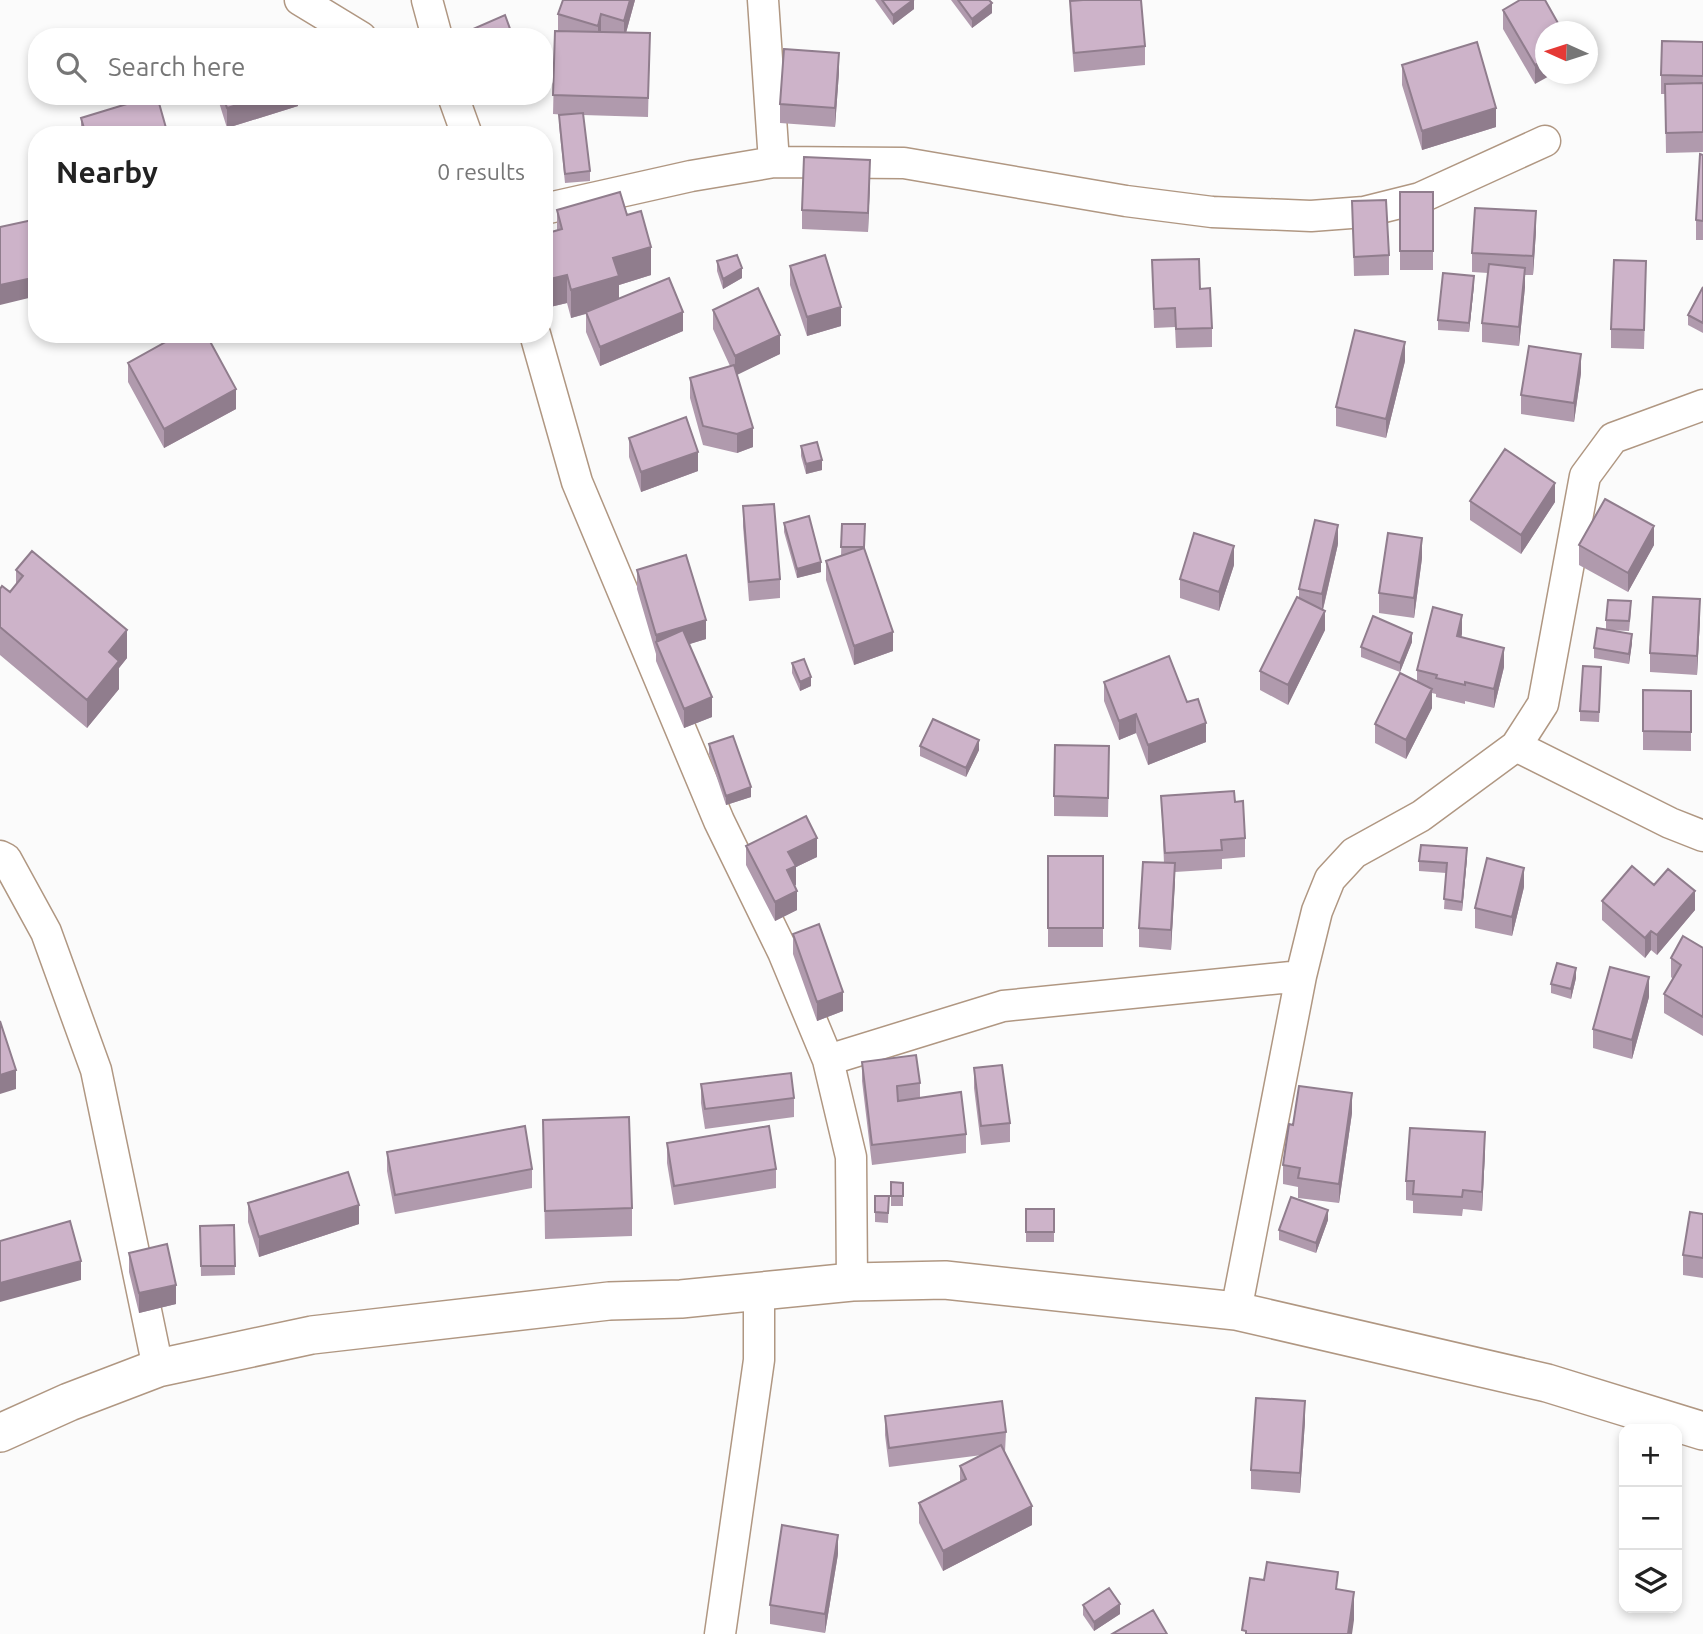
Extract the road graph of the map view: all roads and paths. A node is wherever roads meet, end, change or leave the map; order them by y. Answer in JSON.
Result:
{"nodes":[{"id":1,"x":300,"y":0,"type":"edge"},
{"id":2,"x":763,"y":0,"type":"edge"},
{"id":3,"x":429,"y":1,"type":"edge"},
{"id":4,"x":346,"y":28,"type":"edge"},
{"id":5,"x":435,"y":28,"type":"edge"},
{"id":6,"x":456,"y":105,"type":"edge"},
{"id":7,"x":464,"y":126,"type":"edge"},
{"id":8,"x":1545,"y":141,"type":"dead end"},
{"id":9,"x":775,"y":162,"type":"junction"},
{"id":10,"x":553,"y":207,"type":"edge"},
{"id":11,"x":538,"y":343,"type":"edge"},
{"id":12,"x":1703,"y":405,"type":"edge"},
{"id":13,"x":1516,"y":746,"type":"junction"},
{"id":14,"x":1703,"y":836,"type":"edge"},
{"id":15,"x":0,"y":856,"type":"edge"},
{"id":16,"x":1301,"y":976,"type":"junction"},
{"id":17,"x":828,"y":1059,"type":"junction"},
{"id":18,"x":852,"y":1282,"type":"junction"},
{"id":19,"x":759,"y":1292,"type":"junction"},
{"id":20,"x":1236,"y":1311,"type":"junction"},
{"id":21,"x":158,"y":1368,"type":"junction"},
{"id":22,"x":1703,"y":1431,"type":"edge"},
{"id":23,"x":0,"y":1433,"type":"edge"},
{"id":24,"x":720,"y":1634,"type":"edge"}],
"edges":[{"from":1,"to":4,"type":"street"},
{"from":2,"to":9,"type":"street"},
{"from":3,"to":5,"type":"street"},
{"from":6,"to":7,"type":"street"},
{"from":8,"to":9,"type":"street"},
{"from":9,"to":10,"type":"street"},
{"from":11,"to":17,"type":"street"},
{"from":12,"to":13,"type":"street"},
{"from":13,"to":14,"type":"street"},
{"from":13,"to":16,"type":"street"},
{"from":15,"to":21,"type":"street"},
{"from":16,"to":17,"type":"street"},
{"from":16,"to":20,"type":"street"},
{"from":17,"to":18,"type":"street"},
{"from":18,"to":19,"type":"street"},
{"from":18,"to":20,"type":"street"},
{"from":19,"to":21,"type":"street"},
{"from":19,"to":24,"type":"street"},
{"from":20,"to":22,"type":"street"},
{"from":21,"to":23,"type":"street"}]}
